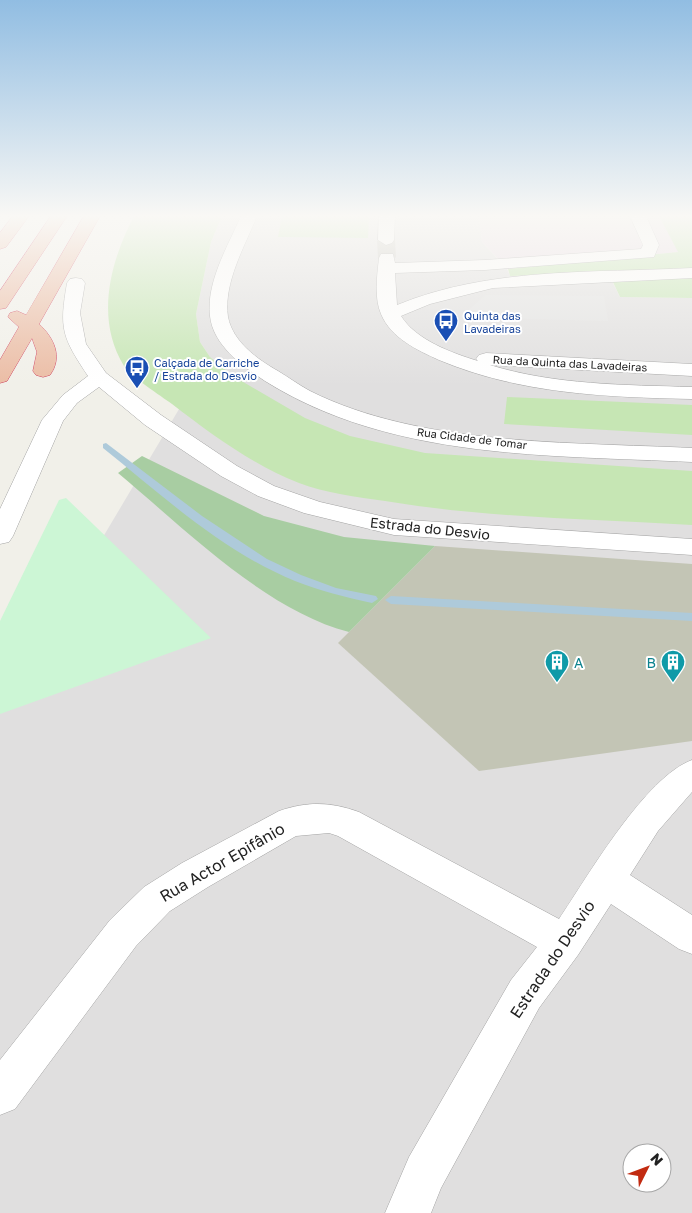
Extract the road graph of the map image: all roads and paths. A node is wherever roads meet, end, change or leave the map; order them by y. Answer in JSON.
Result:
{"nodes":[{"id":1,"x":21,"y":273,"type":"edge"},
{"id":2,"x":61,"y":273,"type":"edge"},
{"id":3,"x":77,"y":273,"type":"edge"},
{"id":4,"x":227,"y":273,"type":"edge"},
{"id":5,"x":387,"y":273,"type":"tunnel mouth"},
{"id":6,"x":692,"y":273,"type":"edge"},
{"id":7,"x":76,"y":283,"type":"joint"},
{"id":8,"x":0,"y":305,"type":"edge"},
{"id":9,"x":390,"y":314,"type":"junction"},
{"id":10,"x":31,"y":326,"type":"junction"},
{"id":11,"x":448,"y":357,"type":"junction"},
{"id":12,"x":692,"y":370,"type":"edge"},
{"id":13,"x":43,"y":371,"type":"dead end"},
{"id":14,"x":0,"y":377,"type":"edge"},
{"id":15,"x":99,"y":377,"type":"junction"},
{"id":16,"x":692,"y":393,"type":"edge"},
{"id":17,"x":692,"y":455,"type":"edge"},
{"id":18,"x":0,"y":536,"type":"edge"},
{"id":19,"x":692,"y":547,"type":"edge"},
{"id":20,"x":692,"y":774,"type":"edge"},
{"id":21,"x":606,"y":880,"type":"junction"},
{"id":22,"x":692,"y":936,"type":"edge"},
{"id":23,"x":564,"y":942,"type":"junction"},
{"id":24,"x":0,"y":1094,"type":"edge"},
{"id":25,"x":408,"y":1213,"type":"edge"}],
"edges":[{"from":1,"to":8,"type":"highway"},
{"from":2,"to":10,"type":"highway"},
{"from":3,"to":7,"type":"highway"},
{"from":4,"to":17,"type":"street","name":"Rua Cidade de Tomar"},
{"from":5,"to":9,"type":"street"},
{"from":6,"to":9,"type":"street"},
{"from":7,"to":15,"type":"street","name":"Estrada do Desvio"},
{"from":8,"to":10,"type":"highway"},
{"from":9,"to":11,"type":"street"},
{"from":10,"to":13,"type":"highway"},
{"from":10,"to":14,"type":"highway"},
{"from":11,"to":12,"type":"street","name":"Rua da Quinta das Lavadeiras"},
{"from":11,"to":16,"type":"street"},
{"from":15,"to":18,"type":"street"},
{"from":15,"to":19,"type":"street","name":"Estrada do Desvio"},
{"from":20,"to":21,"type":"street","name":"Estrada do Desvio"},
{"from":21,"to":22,"type":"street"},
{"from":21,"to":23,"type":"street","name":"Estrada do Desvio"},
{"from":23,"to":24,"type":"street","name":"Rua Actor Epifânio"},
{"from":23,"to":25,"type":"street","name":"Estrada do Desvio"}]}
